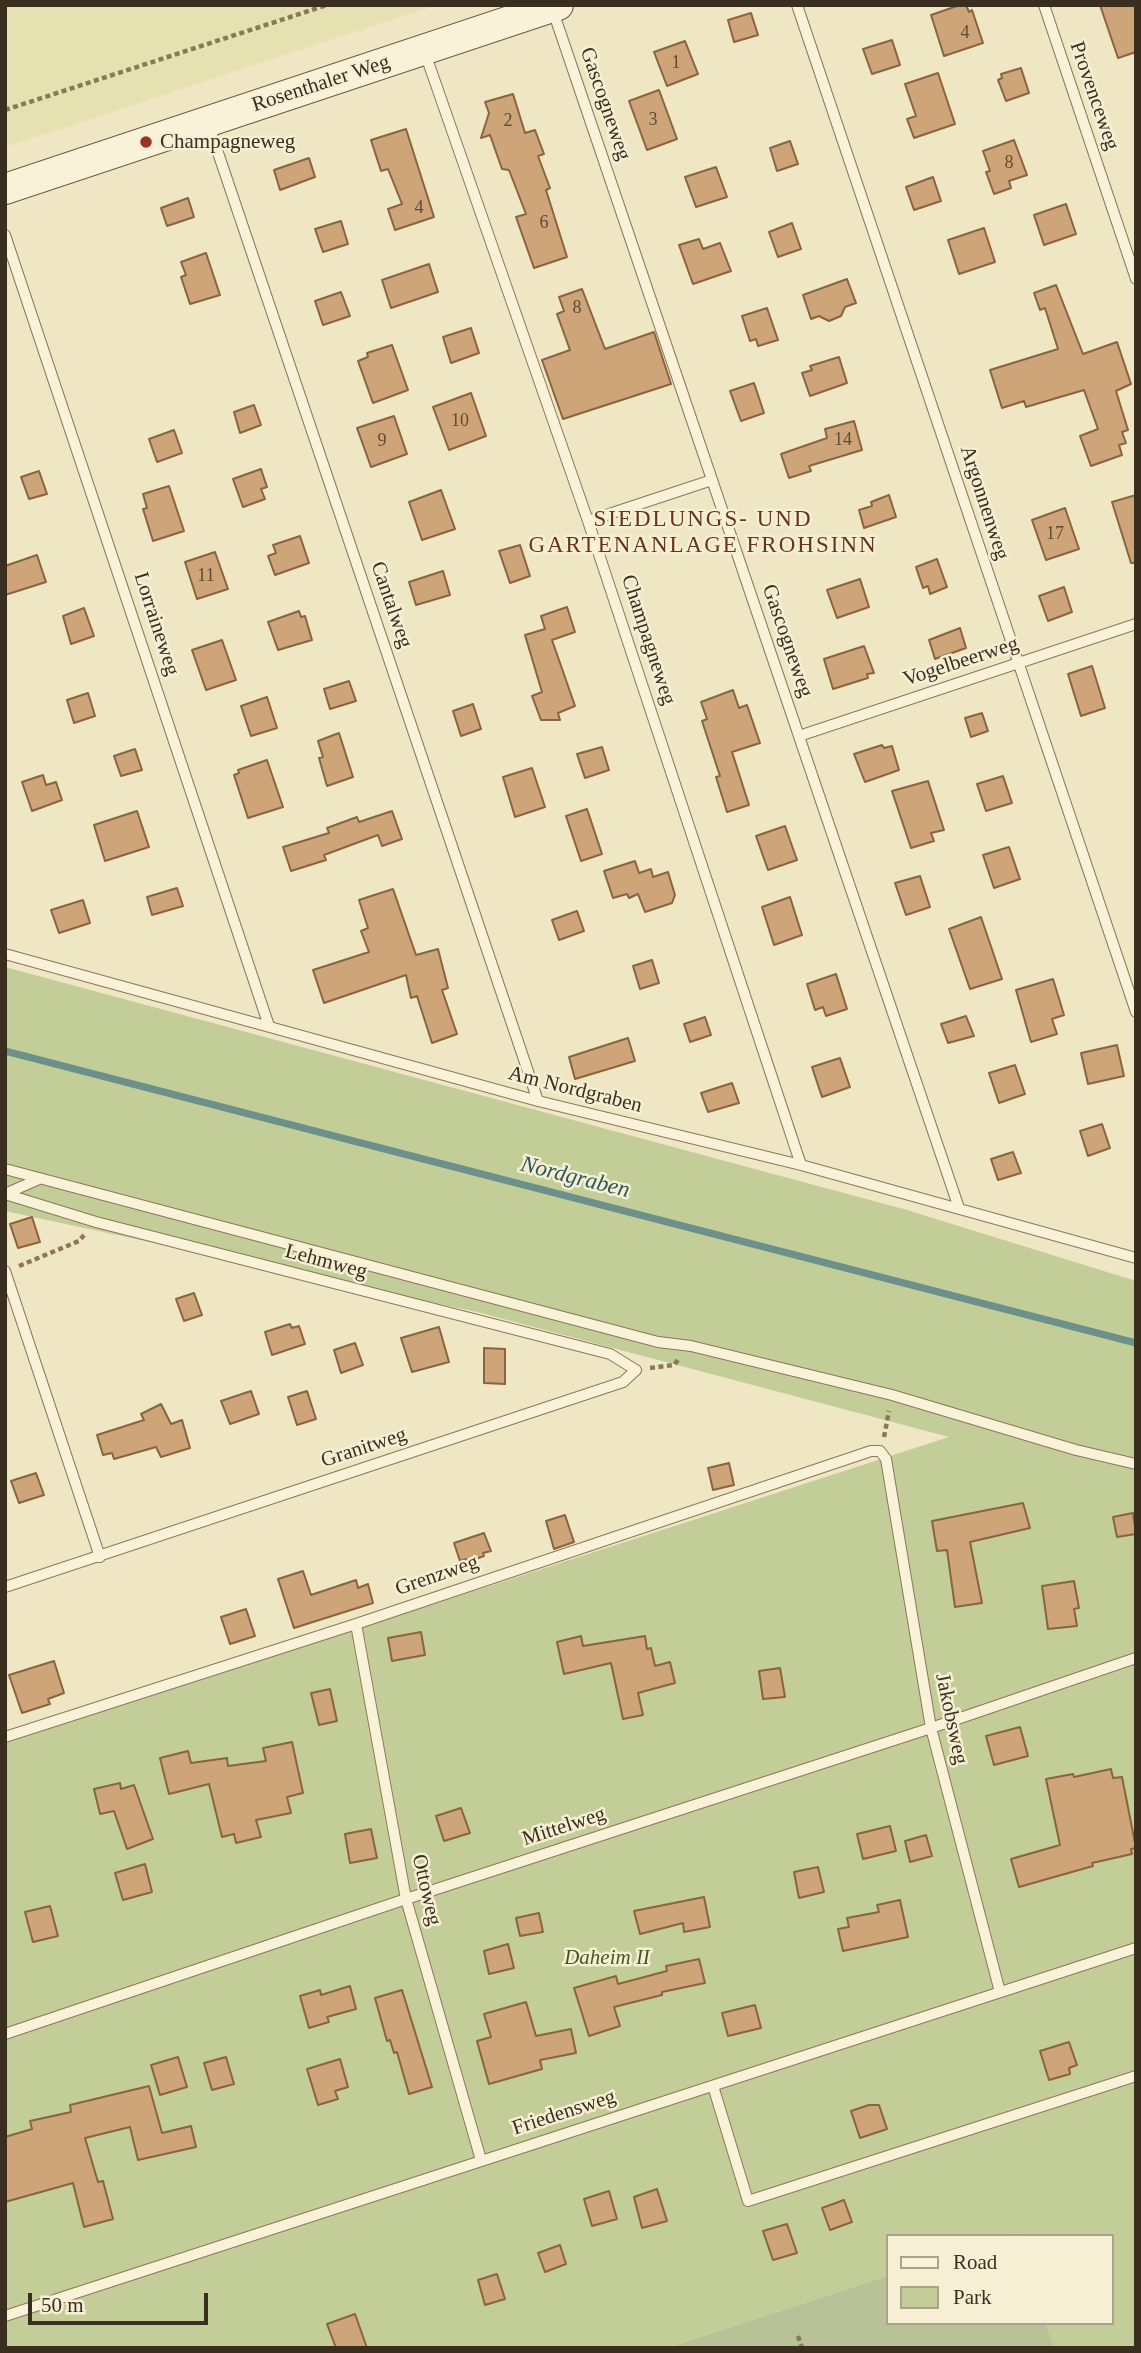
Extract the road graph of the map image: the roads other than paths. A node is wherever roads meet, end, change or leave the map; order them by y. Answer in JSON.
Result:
{"nodes":[{"id":1,"x":797,"y":5,"type":"edge"},
{"id":2,"x":1044,"y":5,"type":"edge"},
{"id":3,"x":555,"y":6,"type":"edge"},
{"id":4,"x":424,"y":50,"type":"junction"},
{"id":5,"x":208,"y":122,"type":"junction"},
{"id":6,"x":5,"y":189,"type":"edge"},
{"id":7,"x":5,"y":235,"type":"edge"},
{"id":8,"x":1136,"y":279,"type":"edge"},
{"id":9,"x":712,"y":480,"type":"junction"},
{"id":10,"x":588,"y":521,"type":"junction"},
{"id":11,"x":1136,"y":624,"type":"edge"},
{"id":12,"x":1017,"y":665,"type":"junction"},
{"id":13,"x":799,"y":736,"type":"junction"},
{"id":14,"x":5,"y":954,"type":"edge"},
{"id":15,"x":1136,"y":1012,"type":"edge"},
{"id":16,"x":269,"y":1026,"type":"junction"},
{"id":17,"x":538,"y":1101,"type":"junction"},
{"id":18,"x":801,"y":1165,"type":"junction"},
{"id":19,"x":5,"y":1169,"type":"edge"},
{"id":20,"x":39,"y":1179,"type":"junction"},
{"id":21,"x":5,"y":1194,"type":"edge"},
{"id":22,"x":959,"y":1208,"type":"junction"},
{"id":23,"x":1136,"y":1258,"type":"edge"},
{"id":24,"x":6,"y":1271,"type":"edge"},
{"id":25,"x":636,"y":1370,"type":"joint"},
{"id":26,"x":880,"y":1451,"type":"joint"},
{"id":27,"x":1136,"y":1464,"type":"edge"},
{"id":28,"x":100,"y":1557,"type":"junction"},
{"id":29,"x":5,"y":1587,"type":"edge"},
{"id":30,"x":356,"y":1624,"type":"junction"},
{"id":31,"x":1136,"y":1658,"type":"edge"},
{"id":32,"x":931,"y":1728,"type":"junction"},
{"id":33,"x":5,"y":1737,"type":"edge"},
{"id":34,"x":406,"y":1899,"type":"junction"},
{"id":35,"x":1136,"y":1948,"type":"edge"},
{"id":36,"x":1000,"y":1992,"type":"junction"},
{"id":37,"x":5,"y":2034,"type":"edge"},
{"id":38,"x":1136,"y":2076,"type":"edge"},
{"id":39,"x":713,"y":2086,"type":"junction"},
{"id":40,"x":481,"y":2161,"type":"junction"},
{"id":41,"x":5,"y":2315,"type":"edge"}],
"edges":[{"from":1,"to":12,"type":"lane","name":"Argonnenweg"},
{"from":2,"to":8,"type":"lane","name":"Provenceweg"},
{"from":3,"to":4,"type":"main road","name":"Rosenthaler Weg"},
{"from":3,"to":9,"type":"lane","name":"Gascogneweg"},
{"from":4,"to":5,"type":"main road","name":"Rosenthaler Weg"},
{"from":4,"to":10,"type":"lane","name":"Champagneweg"},
{"from":5,"to":6,"type":"main road","name":"Rosenthaler Weg"},
{"from":5,"to":17,"type":"lane","name":"Cantalweg"},
{"from":7,"to":16,"type":"lane","name":"Lorraineweg"},
{"from":9,"to":10,"type":"lane"},
{"from":9,"to":13,"type":"lane","name":"Gascogneweg"},
{"from":10,"to":18,"type":"lane","name":"Champagneweg"},
{"from":11,"to":12,"type":"lane","name":"Vogelbeerweg"},
{"from":12,"to":13,"type":"lane","name":"Vogelbeerweg"},
{"from":12,"to":15,"type":"lane","name":"Argonnenweg"},
{"from":13,"to":22,"type":"lane","name":"Gascogneweg"},
{"from":14,"to":16,"type":"lane","name":"Am Nordgraben"},
{"from":16,"to":17,"type":"lane","name":"Am Nordgraben"},
{"from":17,"to":18,"type":"lane","name":"Am Nordgraben"},
{"from":18,"to":22,"type":"lane","name":"Am Nordgraben"},
{"from":19,"to":20,"type":"lane"},
{"from":20,"to":21,"type":"lane"},
{"from":20,"to":27,"type":"lane"},
{"from":21,"to":25,"type":"lane","name":"Lehmweg"},
{"from":22,"to":23,"type":"lane","name":"Am Nordgraben"},
{"from":24,"to":28,"type":"lane"},
{"from":25,"to":28,"type":"lane","name":"Granitweg"},
{"from":26,"to":30,"type":"lane","name":"Grenzweg"},
{"from":26,"to":32,"type":"lane","name":"Jakobsweg"},
{"from":28,"to":29,"type":"lane","name":"Granitweg"},
{"from":30,"to":33,"type":"lane","name":"Grenzweg"},
{"from":30,"to":34,"type":"lane","name":"Ottoweg"},
{"from":31,"to":32,"type":"lane","name":"Mittelweg"},
{"from":32,"to":34,"type":"lane","name":"Mittelweg"},
{"from":32,"to":36,"type":"lane","name":"Jakobsweg"},
{"from":34,"to":37,"type":"lane","name":"Mittelweg"},
{"from":34,"to":40,"type":"lane","name":"Ottoweg"},
{"from":35,"to":36,"type":"lane","name":"Friedensweg"},
{"from":36,"to":39,"type":"lane","name":"Friedensweg"},
{"from":38,"to":39,"type":"lane"},
{"from":39,"to":40,"type":"lane","name":"Friedensweg"},
{"from":40,"to":41,"type":"lane","name":"Friedensweg"}]}
